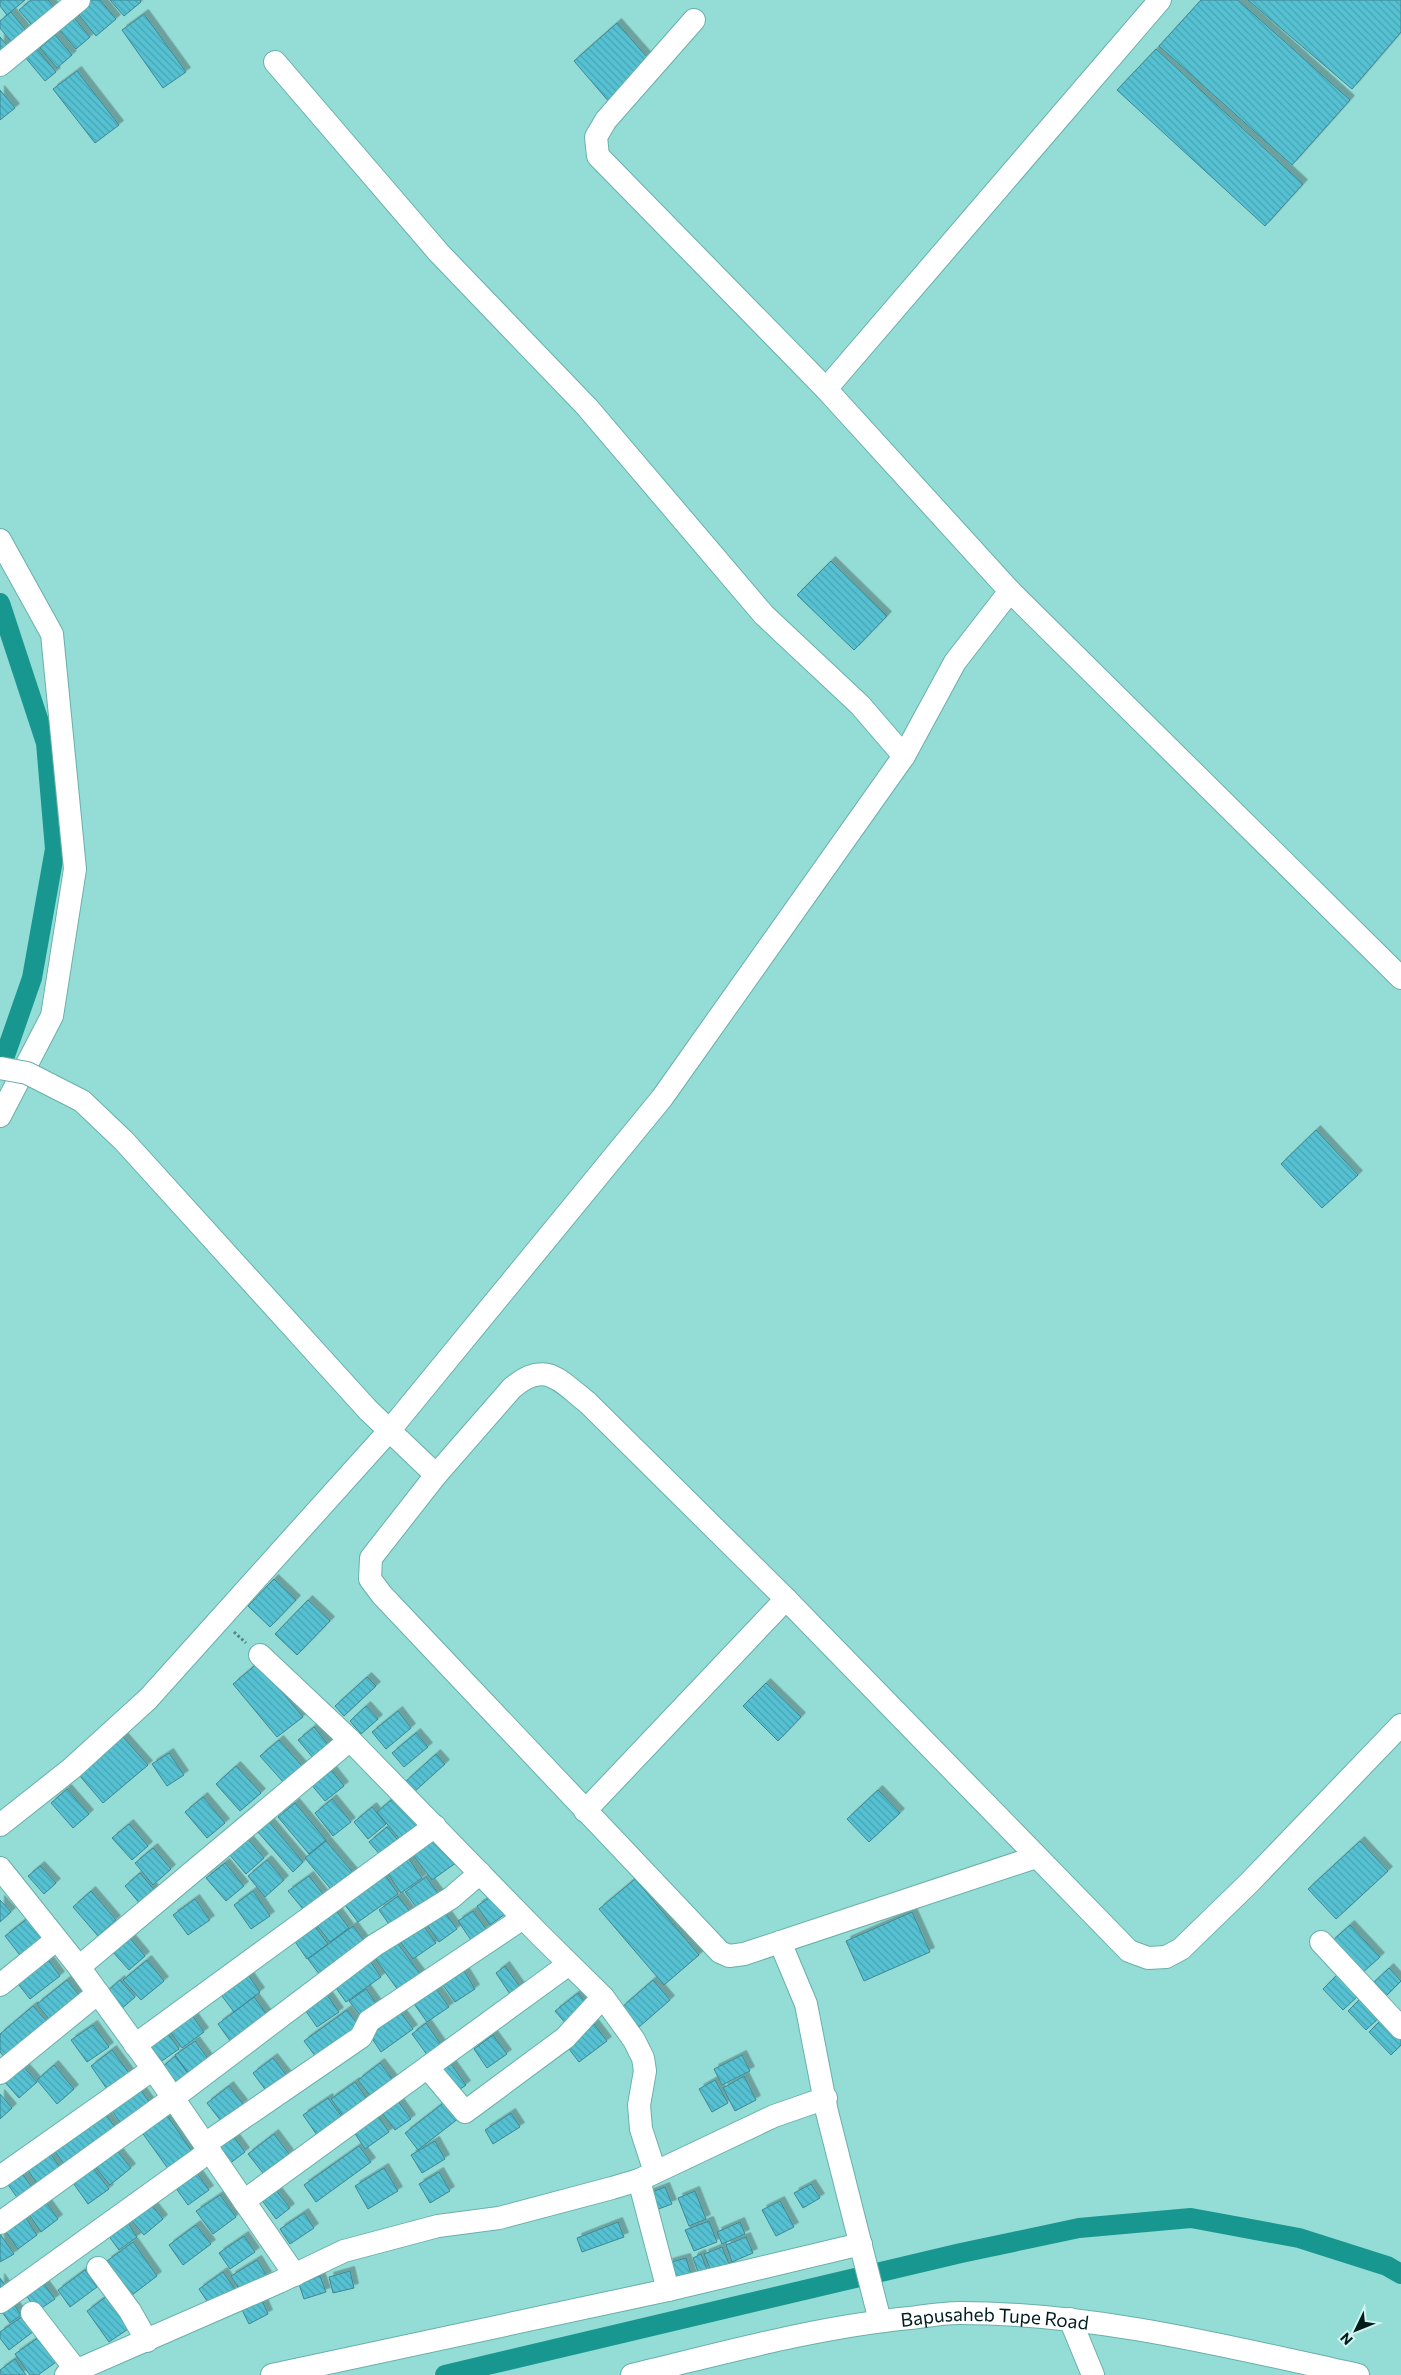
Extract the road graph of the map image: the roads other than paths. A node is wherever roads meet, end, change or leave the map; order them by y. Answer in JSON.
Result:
{"nodes":[{"id":1,"x":80,"y":0,"type":"edge"},
{"id":2,"x":1160,"y":0,"type":"edge"},
{"id":3,"x":694,"y":20,"type":"dead end"},
{"id":4,"x":275,"y":62,"type":"dead end"},
{"id":5,"x":0,"y":65,"type":"edge"},
{"id":6,"x":826,"y":389,"type":"junction"},
{"id":7,"x":0,"y":540,"type":"edge"},
{"id":8,"x":1010,"y":592,"type":"junction"},
{"id":9,"x":904,"y":756,"type":"junction"},
{"id":10,"x":1401,"y":978,"type":"edge"},
{"id":11,"x":0,"y":1068,"type":"edge"},
{"id":12,"x":0,"y":1116,"type":"edge"},
{"id":13,"x":389,"y":1431,"type":"junction"},
{"id":14,"x":436,"y":1475,"type":"junction"},
{"id":15,"x":786,"y":1599,"type":"junction"},
{"id":16,"x":260,"y":1655,"type":"road end"},
{"id":17,"x":1401,"y":1725,"type":"edge"},
{"id":18,"x":350,"y":1740,"type":"junction"},
{"id":19,"x":585,"y":1810,"type":"junction"},
{"id":20,"x":0,"y":1825,"type":"edge"},
{"id":21,"x":435,"y":1826,"type":"junction"},
{"id":22,"x":1036,"y":1857,"type":"junction"},
{"id":23,"x":0,"y":1868,"type":"edge"},
{"id":24,"x":480,"y":1873,"type":"junction"},
{"id":25,"x":523,"y":1918,"type":"junction"},
{"id":26,"x":56,"y":1940,"type":"junction"},
{"id":27,"x":780,"y":1942,"type":"junction"},
{"id":28,"x":1321,"y":1942,"type":"dead end"},
{"id":29,"x":569,"y":1964,"type":"junction"},
{"id":30,"x":79,"y":1967,"type":"junction"},
{"id":31,"x":0,"y":1985,"type":"edge"},
{"id":32,"x":98,"y":1993,"type":"junction"},
{"id":33,"x":603,"y":1997,"type":"junction"},
{"id":34,"x":1401,"y":2028,"type":"edge"},
{"id":35,"x":135,"y":2044,"type":"junction"},
{"id":36,"x":428,"y":2068,"type":"junction"},
{"id":37,"x":152,"y":2069,"type":"junction"},
{"id":38,"x":0,"y":2073,"type":"edge"},
{"id":39,"x":173,"y":2098,"type":"junction"},
{"id":40,"x":826,"y":2098,"type":"junction"},
{"id":41,"x":207,"y":2148,"type":"junction"},
{"id":42,"x":647,"y":2176,"type":"junction"},
{"id":43,"x":0,"y":2177,"type":"edge"},
{"id":44,"x":244,"y":2201,"type":"junction"},
{"id":45,"x":0,"y":2223,"type":"edge"},
{"id":46,"x":863,"y":2252,"type":"junction"},
{"id":47,"x":98,"y":2268,"type":"dead end"},
{"id":48,"x":295,"y":2275,"type":"junction"},
{"id":49,"x":668,"y":2290,"type":"junction"},
{"id":50,"x":0,"y":2302,"type":"edge"},
{"id":51,"x":32,"y":2313,"type":"dead end"},
{"id":52,"x":879,"y":2316,"type":"junction"},
{"id":53,"x":1070,"y":2319,"type":"junction"},
{"id":54,"x":147,"y":2341,"type":"junction"},
{"id":55,"x":668,"y":2371,"type":"edge"},
{"id":56,"x":71,"y":2373,"type":"edge"},
{"id":57,"x":272,"y":2375,"type":"edge"},
{"id":58,"x":632,"y":2375,"type":"edge"},
{"id":59,"x":1093,"y":2375,"type":"edge"},
{"id":60,"x":1358,"y":2375,"type":"edge"}],
"edges":[{"from":1,"to":5,"type":"street"},
{"from":2,"to":6,"type":"street"},
{"from":3,"to":6,"type":"street"},
{"from":4,"to":9,"type":"street"},
{"from":6,"to":8,"type":"street"},
{"from":7,"to":12,"type":"street"},
{"from":8,"to":9,"type":"street"},
{"from":8,"to":10,"type":"street"},
{"from":9,"to":13,"type":"street"},
{"from":11,"to":13,"type":"street","bridge":true},
{"from":13,"to":14,"type":"street"},
{"from":13,"to":20,"type":"street"},
{"from":14,"to":15,"type":"street"},
{"from":14,"to":19,"type":"street"},
{"from":15,"to":19,"type":"street"},
{"from":15,"to":22,"type":"street"},
{"from":16,"to":18,"type":"street"},
{"from":17,"to":22,"type":"street"},
{"from":18,"to":21,"type":"street"},
{"from":18,"to":30,"type":"street"},
{"from":19,"to":27,"type":"street"},
{"from":21,"to":24,"type":"street"},
{"from":21,"to":35,"type":"street"},
{"from":22,"to":27,"type":"street"},
{"from":23,"to":26,"type":"street"},
{"from":24,"to":25,"type":"street"},
{"from":24,"to":39,"type":"street"},
{"from":25,"to":29,"type":"street"},
{"from":25,"to":41,"type":"street"},
{"from":26,"to":30,"type":"street"},
{"from":26,"to":31,"type":"street"},
{"from":27,"to":40,"type":"street"},
{"from":28,"to":34,"type":"street"},
{"from":29,"to":33,"type":"street"},
{"from":29,"to":36,"type":"street"},
{"from":30,"to":32,"type":"street"},
{"from":32,"to":35,"type":"street"},
{"from":32,"to":38,"type":"street"},
{"from":33,"to":36,"type":"street"},
{"from":33,"to":42,"type":"street"},
{"from":35,"to":37,"type":"street"},
{"from":36,"to":44,"type":"street"},
{"from":37,"to":39,"type":"street"},
{"from":37,"to":43,"type":"street"},
{"from":39,"to":41,"type":"street"},
{"from":39,"to":45,"type":"street"},
{"from":40,"to":42,"type":"street"},
{"from":40,"to":46,"type":"street"},
{"from":41,"to":44,"type":"street"},
{"from":41,"to":50,"type":"street"},
{"from":42,"to":48,"type":"street"},
{"from":42,"to":49,"type":"street"},
{"from":44,"to":48,"type":"street"},
{"from":46,"to":49,"type":"street"},
{"from":46,"to":52,"type":"street"},
{"from":47,"to":54,"type":"street"},
{"from":48,"to":54,"type":"street"},
{"from":49,"to":57,"type":"street"},
{"from":51,"to":56,"type":"street"},
{"from":52,"to":53,"type":"street","name":"Bapusaheb Tupe Road"},
{"from":52,"to":55,"type":"street","name":"Bapusaheb Tupe Road"},
{"from":53,"to":59,"type":"street"},
{"from":53,"to":60,"type":"street","name":"Bapusaheb Tupe Road"},
{"from":54,"to":56,"type":"street"},
{"from":55,"to":58,"type":"street","name":"Bapusaheb Tupe Road"}]}
